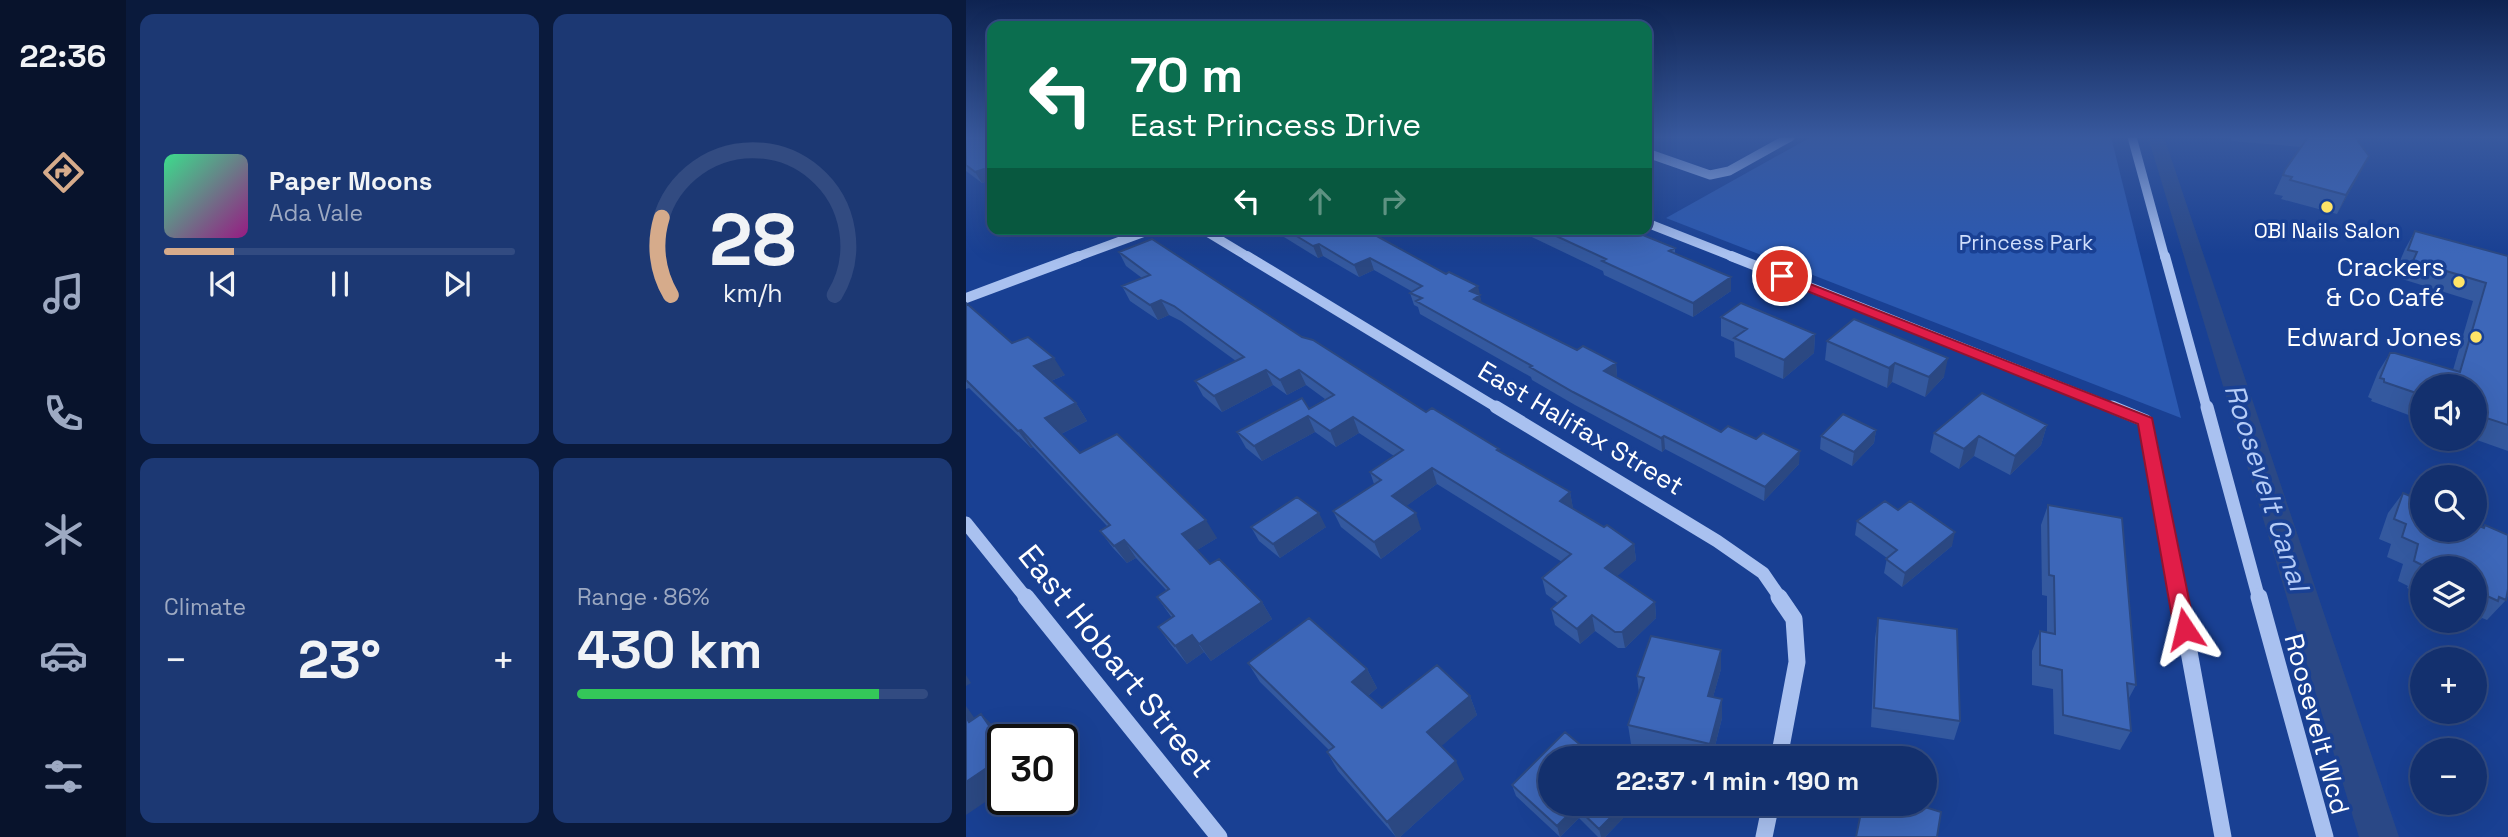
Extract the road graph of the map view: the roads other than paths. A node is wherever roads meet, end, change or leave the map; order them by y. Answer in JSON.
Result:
{"nodes":[{"id":1,"x":2143,"y":176,"type":"edge"},
{"id":2,"x":1652,"y":225,"type":"edge"},
{"id":3,"x":1137,"y":235,"type":"edge"},
{"id":4,"x":1212,"y":235,"type":"edge"},
{"id":5,"x":966,"y":298,"type":"edge"},
{"id":6,"x":966,"y":523,"type":"edge"},
{"id":7,"x":1781,"y":746,"type":"edge"},
{"id":8,"x":1768,"y":816,"type":"edge"},
{"id":9,"x":1219,"y":837,"type":"edge"},
{"id":10,"x":1764,"y":837,"type":"edge"},
{"id":11,"x":2223,"y":837,"type":"edge"},
{"id":12,"x":2325,"y":837,"type":"edge"}],
"edges":[{"from":1,"to":12,"type":"street","name":"Roosevelt Wcd"},
{"from":2,"to":11,"type":"street"},
{"from":3,"to":5,"type":"street"},
{"from":4,"to":7,"type":"street","name":"East Halifax Street"},
{"from":6,"to":9,"type":"street","name":"East Hobart Street"},
{"from":8,"to":10,"type":"street"}]}
